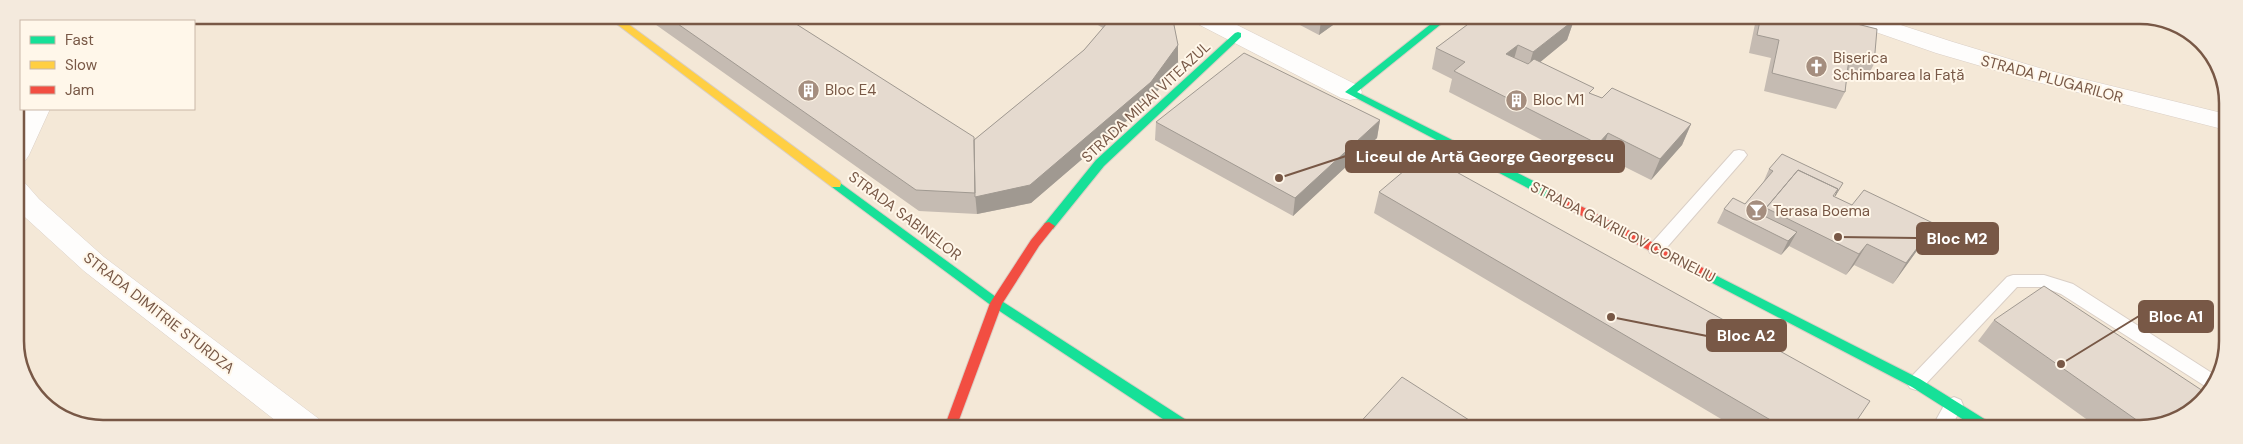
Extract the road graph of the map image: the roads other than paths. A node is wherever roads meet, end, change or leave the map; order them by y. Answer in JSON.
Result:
{"nodes":[{"id":1,"x":622,"y":24,"type":"edge"},
{"id":2,"x":1216,"y":24,"type":"edge"},
{"id":3,"x":1436,"y":24,"type":"edge"},
{"id":4,"x":1875,"y":24,"type":"edge"},
{"id":5,"x":1238,"y":35,"type":"junction"},
{"id":6,"x":1350,"y":92,"type":"junction"},
{"id":7,"x":36,"y":110,"type":"edge"},
{"id":8,"x":2219,"y":120,"type":"edge"},
{"id":9,"x":24,"y":134,"type":"edge"},
{"id":10,"x":1739,"y":155,"type":"dead end"},
{"id":11,"x":24,"y":200,"type":"edge"},
{"id":12,"x":1656,"y":249,"type":"junction"},
{"id":13,"x":996,"y":303,"type":"junction"},
{"id":14,"x":2209,"y":381,"type":"edge"},
{"id":15,"x":1916,"y":383,"type":"junction"},
{"id":16,"x":1954,"y":405,"type":"junction"},
{"id":17,"x":298,"y":420,"type":"edge"},
{"id":18,"x":953,"y":420,"type":"edge"},
{"id":19,"x":1177,"y":420,"type":"edge"},
{"id":20,"x":1945,"y":420,"type":"edge"},
{"id":21,"x":1976,"y":420,"type":"edge"}],
"edges":[{"from":1,"to":13,"type":"street","name":"STRADA SABINELOR"},
{"from":2,"to":5,"type":"street","name":"STRADA GAVRILOV CORNELIU"},
{"from":3,"to":6,"type":"street"},
{"from":4,"to":8,"type":"street","name":"STRADA PLUGARILOR"},
{"from":5,"to":6,"type":"street","name":"STRADA GAVRILOV CORNELIU"},
{"from":5,"to":13,"type":"street","name":"STRADA MIHAI VITEAZUL"},
{"from":6,"to":12,"type":"street","name":"STRADA GAVRILOV CORNELIU"},
{"from":7,"to":9,"type":"street"},
{"from":10,"to":12,"type":"lane"},
{"from":11,"to":17,"type":"street","name":"STRADA DIMITRIE STURDZA"},
{"from":12,"to":15,"type":"street","name":"STRADA GAVRILOV CORNELIU"},
{"from":13,"to":18,"type":"street","name":"STRADA MIHAI VITEAZUL"},
{"from":13,"to":19,"type":"street","name":"STRADA SABINELOR"},
{"from":14,"to":15,"type":"lane"},
{"from":15,"to":16,"type":"street","name":"STRADA GAVRILOV CORNELIU"},
{"from":16,"to":20,"type":"lane"},
{"from":16,"to":21,"type":"street","name":"STRADA GAVRILOV CORNELIU"}]}
